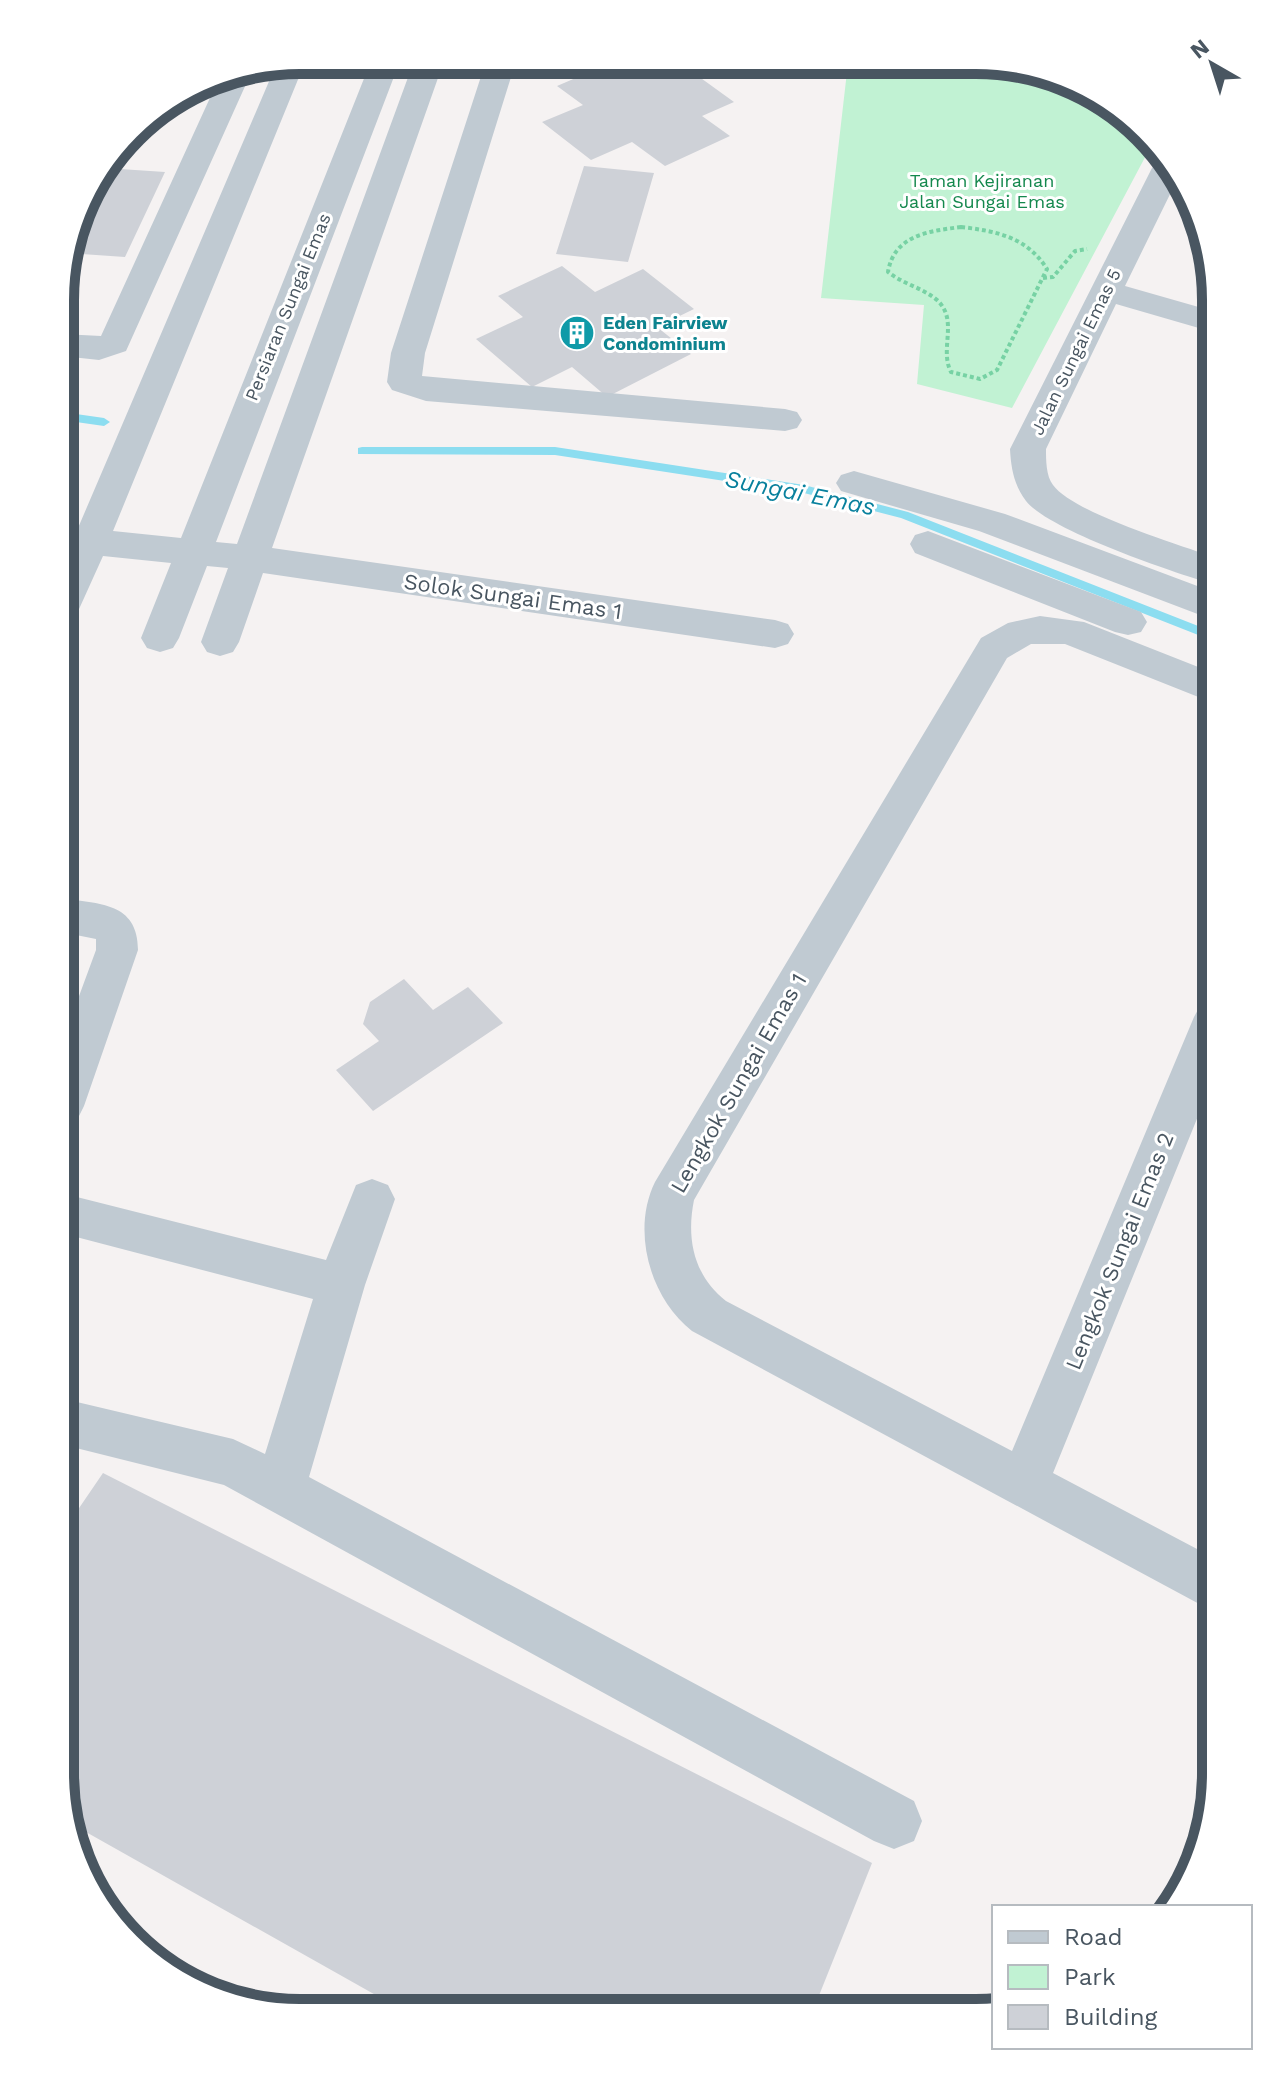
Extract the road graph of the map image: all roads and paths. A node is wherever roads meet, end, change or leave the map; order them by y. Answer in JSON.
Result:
{"nodes":[{"id":1,"x":381,"y":74,"type":"edge"},
{"id":2,"x":424,"y":74,"type":"edge"},
{"id":3,"x":497,"y":74,"type":"edge"},
{"id":4,"x":286,"y":75,"type":"edge"},
{"id":5,"x":230,"y":85,"type":"edge"},
{"id":6,"x":1164,"y":175,"type":"edge"},
{"id":7,"x":1086,"y":249,"type":"dead end"},
{"id":8,"x":1043,"y":278,"type":"junction"},
{"id":9,"x":1107,"y":291,"type":"junction"},
{"id":10,"x":1202,"y":319,"type":"edge"},
{"id":11,"x":74,"y":346,"type":"edge"},
{"id":12,"x":785,"y":420,"type":"dead end"},
{"id":13,"x":854,"y":483,"type":"dead end"},
{"id":14,"x":75,"y":542,"type":"edge"},
{"id":15,"x":928,"y":544,"type":"dead end"},
{"id":16,"x":191,"y":553,"type":"junction"},
{"id":17,"x":251,"y":558,"type":"junction"},
{"id":18,"x":1202,"y":566,"type":"edge"},
{"id":19,"x":1202,"y":602,"type":"edge"},
{"id":20,"x":775,"y":634,"type":"dead end"},
{"id":21,"x":160,"y":638,"type":"dead end"},
{"id":22,"x":220,"y":642,"type":"dead end"},
{"id":23,"x":1202,"y":652,"type":"edge"},
{"id":24,"x":1202,"y":684,"type":"edge"},
{"id":25,"x":74,"y":917,"type":"edge"},
{"id":26,"x":1202,"y":1051,"type":"edge"},
{"id":27,"x":74,"y":1070,"type":"edge"},
{"id":28,"x":372,"y":1199,"type":"dead end"},
{"id":29,"x":74,"y":1216,"type":"edge"},
{"id":30,"x":341,"y":1285,"type":"junction"},
{"id":31,"x":74,"y":1424,"type":"edge"},
{"id":32,"x":1023,"y":1485,"type":"junction"},
{"id":33,"x":280,"y":1489,"type":"junction"},
{"id":34,"x":1202,"y":1580,"type":"edge"},
{"id":35,"x":894,"y":1821,"type":"dead end"}],
"edges":[{"from":1,"to":16,"type":"street","name":"Persiaran Sungai Emas"},
{"from":2,"to":17,"type":"street"},
{"from":3,"to":12,"type":"street"},
{"from":4,"to":14,"type":"street"},
{"from":5,"to":11,"type":"street"},
{"from":6,"to":9,"type":"street","name":"Jalan Sungai Emas 5"},
{"from":7,"to":8,"type":"path"},
{"from":8,"to":8,"type":"path"},
{"from":9,"to":10,"type":"street"},
{"from":9,"to":18,"type":"street","name":"Jalan Sungai Emas 5"},
{"from":13,"to":19,"type":"street"},
{"from":14,"to":16,"type":"street","name":"Solok Sungai Emas 1"},
{"from":15,"to":23,"type":"street"},
{"from":16,"to":17,"type":"street","name":"Solok Sungai Emas 1"},
{"from":16,"to":21,"type":"street","name":"Persiaran Sungai Emas"},
{"from":17,"to":20,"type":"street","name":"Solok Sungai Emas 1"},
{"from":17,"to":22,"type":"street"},
{"from":24,"to":32,"type":"street","name":"Lengkok Sungai Emas 1"},
{"from":25,"to":27,"type":"street"},
{"from":26,"to":32,"type":"street","name":"Lengkok Sungai Emas 2"},
{"from":28,"to":30,"type":"street"},
{"from":29,"to":30,"type":"street"},
{"from":30,"to":33,"type":"street"},
{"from":31,"to":33,"type":"street"},
{"from":32,"to":34,"type":"street","name":"Lengkok Sungai Emas 1"},
{"from":33,"to":35,"type":"street"}]}
